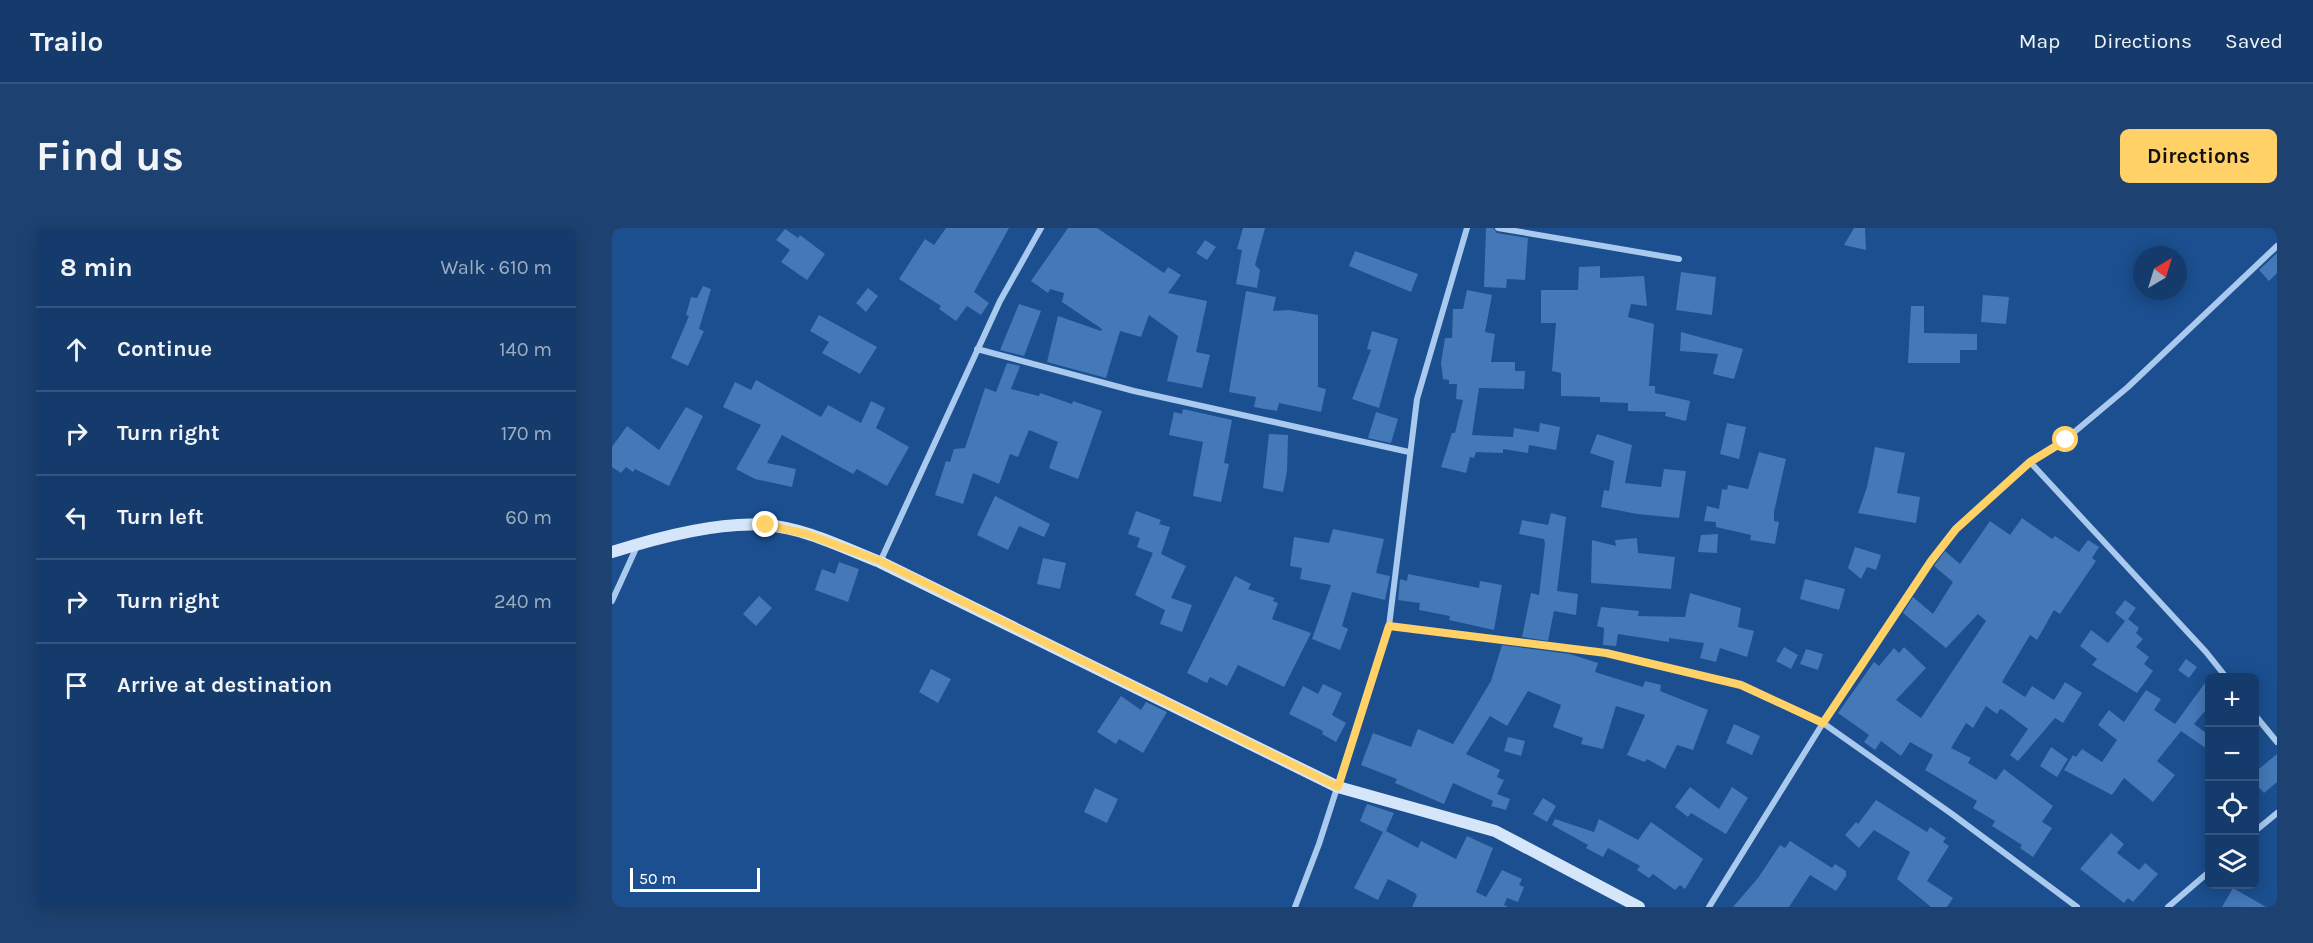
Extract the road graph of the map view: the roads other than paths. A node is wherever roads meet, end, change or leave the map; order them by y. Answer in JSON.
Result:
{"nodes":[{"id":1,"x":1041,"y":228,"type":"edge"},
{"id":2,"x":1467,"y":228,"type":"edge"},
{"id":3,"x":1497,"y":228,"type":"edge"},
{"id":4,"x":2277,"y":246,"type":"edge"},
{"id":5,"x":1679,"y":258,"type":"dead end"},
{"id":6,"x":978,"y":349,"type":"junction"},
{"id":7,"x":1409,"y":452,"type":"junction"},
{"id":8,"x":2030,"y":462,"type":"junction"},
{"id":9,"x":638,"y":544,"type":"junction"},
{"id":10,"x":612,"y":552,"type":"edge"},
{"id":11,"x":880,"y":561,"type":"junction"},
{"id":12,"x":612,"y":601,"type":"edge"},
{"id":13,"x":1389,"y":626,"type":"junction"},
{"id":14,"x":2222,"y":673,"type":"edge"},
{"id":15,"x":2259,"y":720,"type":"edge"},
{"id":16,"x":1823,"y":723,"type":"junction"},
{"id":17,"x":2277,"y":742,"type":"edge"},
{"id":18,"x":1338,"y":787,"type":"junction"},
{"id":19,"x":2277,"y":813,"type":"edge"},
{"id":20,"x":2259,"y":828,"type":"edge"},
{"id":21,"x":2205,"y":875,"type":"edge"},
{"id":22,"x":1295,"y":907,"type":"edge"},
{"id":23,"x":1639,"y":907,"type":"edge"},
{"id":24,"x":1709,"y":907,"type":"edge"},
{"id":25,"x":2077,"y":907,"type":"edge"},
{"id":26,"x":2168,"y":907,"type":"edge"}],
"edges":[{"from":1,"to":6,"type":"street"},
{"from":2,"to":7,"type":"street"},
{"from":3,"to":5,"type":"street"},
{"from":4,"to":8,"type":"street"},
{"from":6,"to":7,"type":"street"},
{"from":6,"to":11,"type":"street"},
{"from":7,"to":13,"type":"street"},
{"from":8,"to":14,"type":"street"},
{"from":8,"to":16,"type":"street"},
{"from":9,"to":10,"type":"main road"},
{"from":9,"to":11,"type":"main road"},
{"from":9,"to":12,"type":"street"},
{"from":11,"to":18,"type":"main road"},
{"from":13,"to":16,"type":"street"},
{"from":13,"to":18,"type":"street"},
{"from":15,"to":17,"type":"street"},
{"from":16,"to":24,"type":"street"},
{"from":16,"to":25,"type":"street"},
{"from":18,"to":22,"type":"street"},
{"from":18,"to":23,"type":"main road"},
{"from":19,"to":20,"type":"street"},
{"from":21,"to":26,"type":"street"}]}
